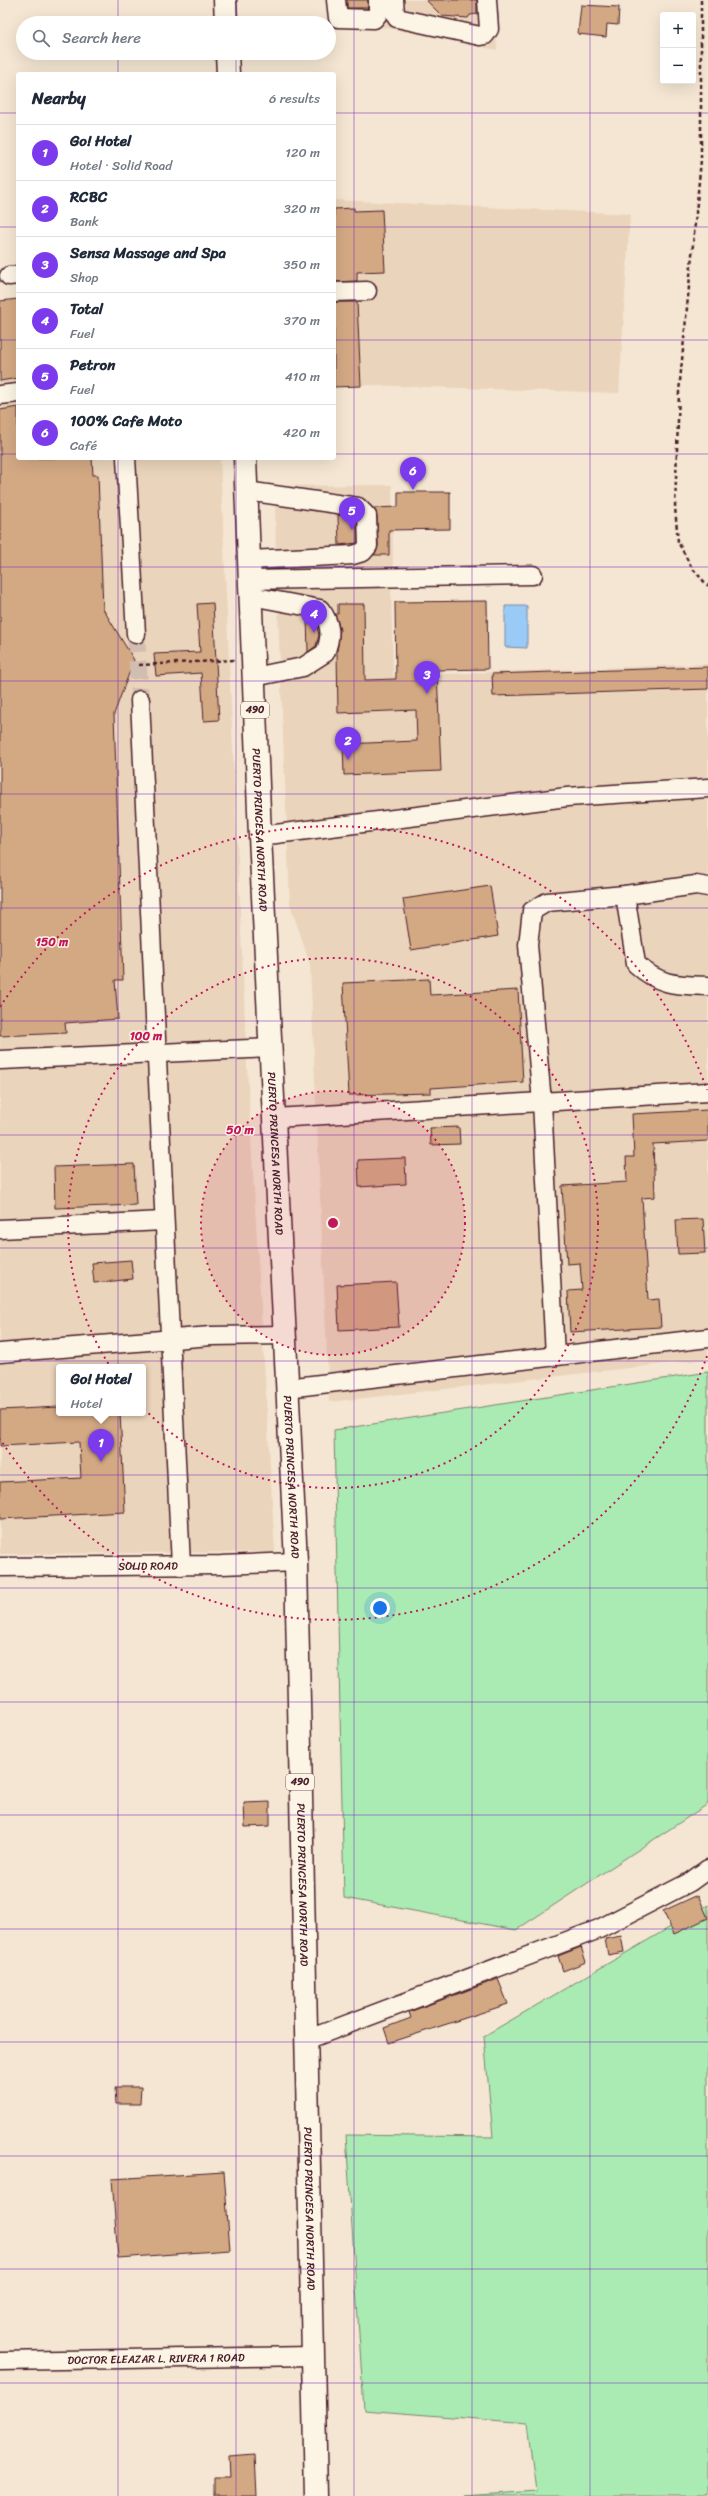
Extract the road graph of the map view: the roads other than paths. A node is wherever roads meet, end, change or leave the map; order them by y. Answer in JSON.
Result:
{"nodes":[{"id":1,"x":225,"y":0,"type":"edge"},
{"id":2,"x":336,"y":0,"type":"edge"},
{"id":3,"x":378,"y":0,"type":"edge"},
{"id":4,"x":394,"y":0,"type":"edge"},
{"id":5,"x":488,"y":0,"type":"edge"},
{"id":6,"x":226,"y":16,"type":"edge"},
{"id":7,"x":227,"y":60,"type":"edge"},
{"id":8,"x":228,"y":72,"type":"edge"},
{"id":9,"x":367,"y":291,"type":"dead end"},
{"id":10,"x":336,"y":292,"type":"edge"},
{"id":11,"x":16,"y":393,"type":"edge"},
{"id":12,"x":0,"y":395,"type":"edge"},
{"id":13,"x":126,"y":460,"type":"edge"},
{"id":14,"x":246,"y":460,"type":"edge"},
{"id":15,"x":247,"y":491,"type":"junction"},
{"id":16,"x":532,"y":575,"type":"dead end"},
{"id":17,"x":250,"y":579,"type":"junction"},
{"id":18,"x":136,"y":634,"type":"tunnel mouth"},
{"id":19,"x":253,"y":668,"type":"junction"},
{"id":20,"x":140,"y":700,"type":"tunnel mouth"},
{"id":21,"x":708,"y":788,"type":"edge"},
{"id":22,"x":260,"y":836,"type":"junction"},
{"id":23,"x":708,"y":887,"type":"edge"},
{"id":24,"x":625,"y":895,"type":"junction"},
{"id":25,"x":708,"y":986,"type":"edge"},
{"id":26,"x":271,"y":1048,"type":"junction"},
{"id":27,"x":155,"y":1054,"type":"junction"},
{"id":28,"x":0,"y":1060,"type":"edge"},
{"id":29,"x":708,"y":1092,"type":"edge"},
{"id":30,"x":542,"y":1102,"type":"junction"},
{"id":31,"x":275,"y":1118,"type":"junction"},
{"id":32,"x":163,"y":1221,"type":"junction"},
{"id":33,"x":0,"y":1229,"type":"edge"},
{"id":34,"x":286,"y":1335,"type":"junction"},
{"id":35,"x":169,"y":1338,"type":"junction"},
{"id":36,"x":708,"y":1338,"type":"edge"},
{"id":37,"x":0,"y":1353,"type":"edge"},
{"id":38,"x":555,"y":1356,"type":"junction"},
{"id":39,"x":287,"y":1388,"type":"junction"},
{"id":40,"x":296,"y":1562,"type":"junction"},
{"id":41,"x":181,"y":1566,"type":"junction"},
{"id":42,"x":0,"y":1567,"type":"edge"},
{"id":43,"x":708,"y":1869,"type":"edge"},
{"id":44,"x":306,"y":2040,"type":"junction"},
{"id":45,"x":312,"y":2356,"type":"junction"},
{"id":46,"x":0,"y":2361,"type":"edge"},
{"id":47,"x":316,"y":2496,"type":"edge"}],
"edges":[{"from":1,"to":6,"type":"main road"},
{"from":2,"to":3,"type":"street"},
{"from":4,"to":5,"type":"street"},
{"from":7,"to":8,"type":"main road"},
{"from":9,"to":10,"type":"street"},
{"from":11,"to":12,"type":"street"},
{"from":13,"to":18,"type":"street"},
{"from":14,"to":15,"type":"main road","name":"PUERTO PRINCESA NORTH ROAD","number":"490"},
{"from":15,"to":17,"type":"main road","name":"PUERTO PRINCESA NORTH ROAD","number":"490"},
{"from":15,"to":17,"type":"street"},
{"from":16,"to":17,"type":"street"},
{"from":17,"to":19,"type":"main road","name":"PUERTO PRINCESA NORTH ROAD","number":"490"},
{"from":17,"to":19,"type":"street"},
{"from":19,"to":22,"type":"main road","name":"PUERTO PRINCESA NORTH ROAD","number":"490"},
{"from":20,"to":27,"type":"street"},
{"from":21,"to":22,"type":"street"},
{"from":22,"to":26,"type":"main road","name":"PUERTO PRINCESA NORTH ROAD","number":"490"},
{"from":23,"to":24,"type":"street"},
{"from":24,"to":25,"type":"street"},
{"from":24,"to":30,"type":"street"},
{"from":26,"to":27,"type":"street"},
{"from":26,"to":31,"type":"main road","name":"PUERTO PRINCESA NORTH ROAD","number":"490"},
{"from":27,"to":28,"type":"street"},
{"from":27,"to":32,"type":"street"},
{"from":29,"to":30,"type":"street"},
{"from":30,"to":31,"type":"street"},
{"from":30,"to":38,"type":"street"},
{"from":31,"to":34,"type":"main road","name":"PUERTO PRINCESA NORTH ROAD","number":"490"},
{"from":32,"to":33,"type":"street"},
{"from":32,"to":35,"type":"street"},
{"from":34,"to":35,"type":"street"},
{"from":34,"to":39,"type":"main road","name":"PUERTO PRINCESA NORTH ROAD","number":"490"},
{"from":35,"to":37,"type":"street"},
{"from":35,"to":41,"type":"street"},
{"from":36,"to":38,"type":"street"},
{"from":38,"to":39,"type":"street"},
{"from":39,"to":40,"type":"main road","name":"PUERTO PRINCESA NORTH ROAD","number":"490"},
{"from":40,"to":41,"type":"street","name":"SOLID ROAD"},
{"from":40,"to":44,"type":"main road","name":"PUERTO PRINCESA NORTH ROAD","number":"490"},
{"from":41,"to":42,"type":"street","name":"SOLID ROAD"},
{"from":43,"to":44,"type":"street"},
{"from":44,"to":45,"type":"main road","name":"PUERTO PRINCESA NORTH ROAD","number":"490"},
{"from":45,"to":46,"type":"street","name":"DOCTOR ELEAZAR L. RIVERA 1 ROAD"},
{"from":45,"to":47,"type":"main road","name":"PUERTO PRINCESA NORTH ROAD","number":"490"}]}
